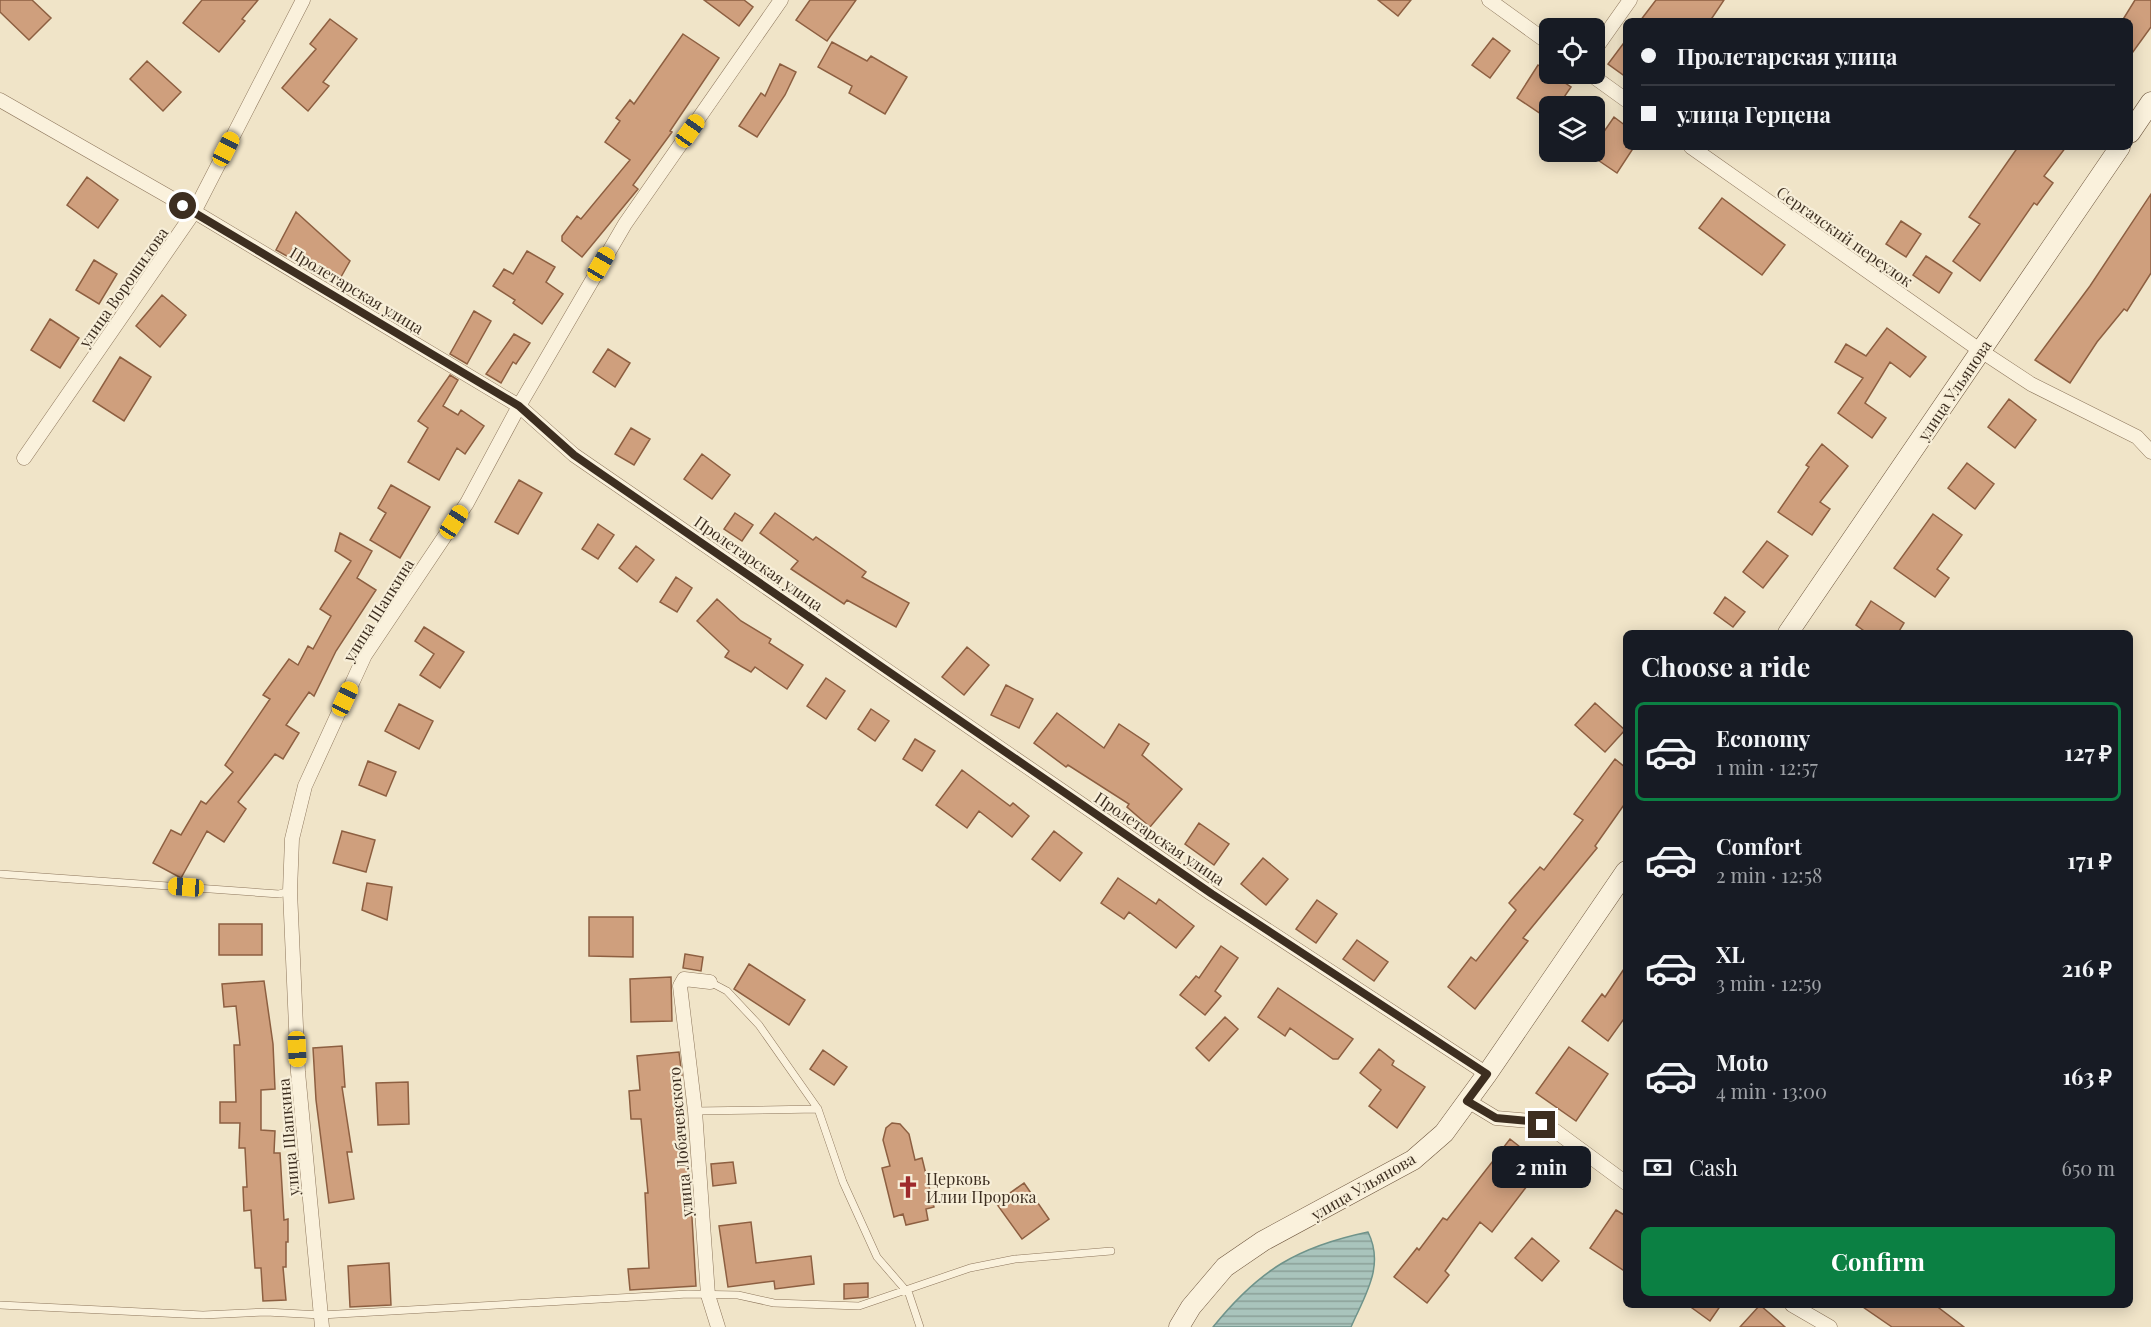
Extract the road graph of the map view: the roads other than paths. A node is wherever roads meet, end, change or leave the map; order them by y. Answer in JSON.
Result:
{"nodes":[{"id":1,"x":303,"y":0,"type":"edge"},
{"id":2,"x":781,"y":0,"type":"edge"},
{"id":3,"x":1489,"y":0,"type":"edge"},
{"id":4,"x":1630,"y":0,"type":"edge"},
{"id":5,"x":1605,"y":35,"type":"edge"},
{"id":6,"x":1539,"y":36,"type":"edge"},
{"id":7,"x":1604,"y":84,"type":"edge"},
{"id":8,"x":1623,"y":98,"type":"edge"},
{"id":9,"x":0,"y":100,"type":"edge"},
{"id":10,"x":2151,"y":102,"type":"edge"},
{"id":11,"x":2133,"y":129,"type":"edge"},
{"id":12,"x":1695,"y":150,"type":"edge"},
{"id":13,"x":2118,"y":150,"type":"edge"},
{"id":14,"x":194,"y":212,"type":"junction"},
{"id":15,"x":1981,"y":351,"type":"junction"},
{"id":16,"x":519,"y":406,"type":"junction"},
{"id":17,"x":2144,"y":439,"type":"edge"},
{"id":18,"x":2151,"y":452,"type":"edge"},
{"id":19,"x":24,"y":458,"type":"dead end"},
{"id":20,"x":1790,"y":630,"type":"edge"},
{"id":21,"x":0,"y":874,"type":"edge"},
{"id":22,"x":1623,"y":875,"type":"edge"},
{"id":23,"x":290,"y":891,"type":"junction"},
{"id":24,"x":710,"y":981,"type":"joint"},
{"id":25,"x":1487,"y":1074,"type":"junction"},
{"id":26,"x":1467,"y":1101,"type":"junction"},
{"id":27,"x":818,"y":1109,"type":"junction"},
{"id":28,"x":695,"y":1111,"type":"junction"},
{"id":29,"x":1623,"y":1181,"type":"edge"},
{"id":30,"x":1111,"y":1251,"type":"dead end"},
{"id":31,"x":904,"y":1288,"type":"junction"},
{"id":32,"x":708,"y":1295,"type":"junction"},
{"id":33,"x":0,"y":1305,"type":"edge"},
{"id":34,"x":1797,"y":1308,"type":"edge"},
{"id":35,"x":321,"y":1321,"type":"edge"},
{"id":36,"x":718,"y":1327,"type":"edge"},
{"id":37,"x":920,"y":1327,"type":"edge"},
{"id":38,"x":1179,"y":1327,"type":"edge"},
{"id":39,"x":1830,"y":1327,"type":"edge"}],
"edges":[{"from":1,"to":14,"type":"street","name":"улица Ворошилова"},
{"from":2,"to":16,"type":"street","name":"улица Шапкина"},
{"from":3,"to":6,"type":"street"},
{"from":4,"to":5,"type":"street"},
{"from":7,"to":8,"type":"street"},
{"from":9,"to":14,"type":"street","name":"Пролетарская улица"},
{"from":10,"to":11,"type":"main road"},
{"from":12,"to":15,"type":"street","name":"Сергачский переулок"},
{"from":13,"to":15,"type":"main road","name":"улица Ульянова"},
{"from":14,"to":16,"type":"street","name":"Пролетарская улица"},
{"from":14,"to":19,"type":"street","name":"улица Ворошилова"},
{"from":15,"to":17,"type":"street","name":"Сергачский переулок"},
{"from":15,"to":20,"type":"main road","name":"улица Ульянова"},
{"from":16,"to":23,"type":"street","name":"улица Шапкина"},
{"from":16,"to":25,"type":"street","name":"Пролетарская улица"},
{"from":17,"to":18,"type":"street"},
{"from":21,"to":23,"type":"lane"},
{"from":22,"to":25,"type":"main road","name":"улица Ульянова"},
{"from":23,"to":35,"type":"street","name":"улица Шапкина"},
{"from":24,"to":27,"type":"lane"},
{"from":24,"to":28,"type":"street","name":"улица Лобачевского"},
{"from":25,"to":26,"type":"main road","name":"улица Ульянова"},
{"from":26,"to":29,"type":"street"},
{"from":26,"to":38,"type":"main road","name":"улица Ульянова"},
{"from":27,"to":28,"type":"lane"},
{"from":27,"to":31,"type":"lane"},
{"from":28,"to":32,"type":"street","name":"улица Лобачевского"},
{"from":30,"to":31,"type":"lane"},
{"from":31,"to":32,"type":"lane"},
{"from":31,"to":37,"type":"lane"},
{"from":32,"to":35,"type":"lane"},
{"from":32,"to":36,"type":"street","name":"улица Лобачевского"},
{"from":33,"to":35,"type":"lane"},
{"from":34,"to":39,"type":"street"}]}
